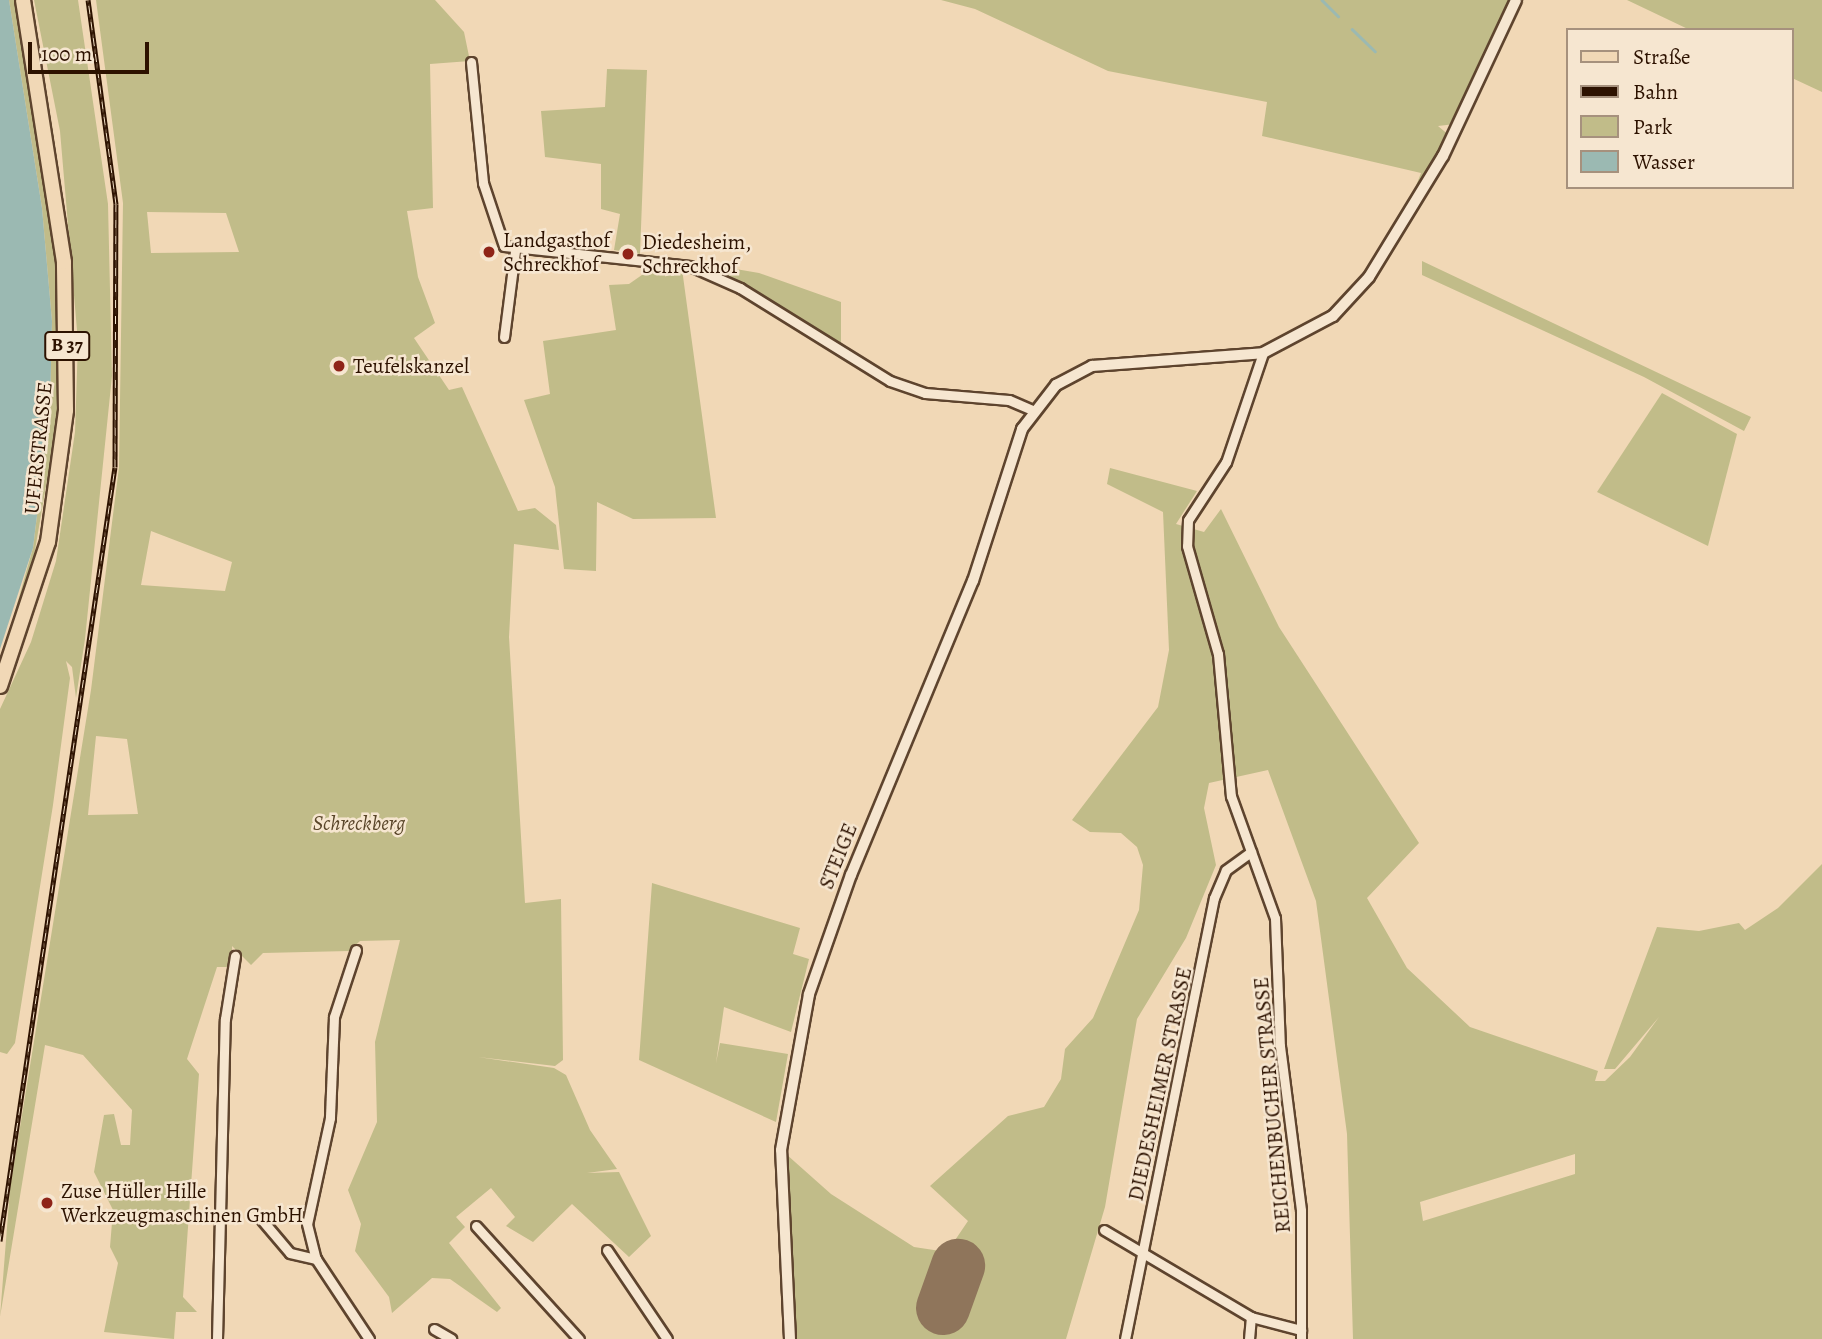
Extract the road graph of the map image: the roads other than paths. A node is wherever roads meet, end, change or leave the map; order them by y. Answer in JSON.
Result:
{"nodes":[{"id":1,"x":23,"y":0,"type":"edge"},
{"id":2,"x":1516,"y":0,"type":"edge"},
{"id":3,"x":471,"y":62,"type":"dead end"},
{"id":4,"x":515,"y":251,"type":"junction"},
{"id":5,"x":504,"y":337,"type":"dead end"},
{"id":6,"x":1263,"y":352,"type":"junction"},
{"id":7,"x":1032,"y":410,"type":"junction"},
{"id":8,"x":0,"y":686,"type":"edge"},
{"id":9,"x":1251,"y":852,"type":"junction"},
{"id":10,"x":356,"y":950,"type":"dead end"},
{"id":11,"x":235,"y":956,"type":"dead end"},
{"id":12,"x":262,"y":1220,"type":"dead end"},
{"id":13,"x":476,"y":1226,"type":"dead end"},
{"id":14,"x":1104,"y":1230,"type":"dead end"},
{"id":15,"x":607,"y":1250,"type":"dead end"},
{"id":16,"x":1142,"y":1252,"type":"junction"},
{"id":17,"x":316,"y":1259,"type":"junction"},
{"id":18,"x":1251,"y":1317,"type":"junction"},
{"id":19,"x":434,"y":1329,"type":"dead end"},
{"id":20,"x":1301,"y":1334,"type":"edge"},
{"id":21,"x":217,"y":1339,"type":"edge"},
{"id":22,"x":369,"y":1339,"type":"edge"},
{"id":23,"x":452,"y":1339,"type":"edge"},
{"id":24,"x":579,"y":1339,"type":"edge"},
{"id":25,"x":667,"y":1339,"type":"edge"},
{"id":26,"x":790,"y":1339,"type":"edge"},
{"id":27,"x":1125,"y":1339,"type":"edge"},
{"id":28,"x":1248,"y":1339,"type":"edge"}],
"edges":[{"from":1,"to":8,"type":"main road","name":"UFERSTRASSE","number":"B 37"},
{"from":2,"to":6,"type":"street"},
{"from":3,"to":4,"type":"street"},
{"from":4,"to":5,"type":"street"},
{"from":4,"to":7,"type":"street"},
{"from":6,"to":7,"type":"street"},
{"from":6,"to":9,"type":"street","name":"REICHENBUCHER STRASSE"},
{"from":7,"to":26,"type":"street","name":"STEIGE"},
{"from":9,"to":16,"type":"street","name":"DIEDESHEIMER STRASSE"},
{"from":9,"to":20,"type":"street","name":"REICHENBUCHER STRASSE"},
{"from":10,"to":17,"type":"street"},
{"from":11,"to":21,"type":"street"},
{"from":12,"to":17,"type":"street"},
{"from":13,"to":24,"type":"street"},
{"from":14,"to":16,"type":"street"},
{"from":15,"to":25,"type":"street"},
{"from":16,"to":18,"type":"street"},
{"from":16,"to":27,"type":"street","name":"DIEDESHEIMER STRASSE"},
{"from":17,"to":22,"type":"street"},
{"from":18,"to":20,"type":"street"},
{"from":18,"to":28,"type":"street"},
{"from":19,"to":23,"type":"street"}]}
